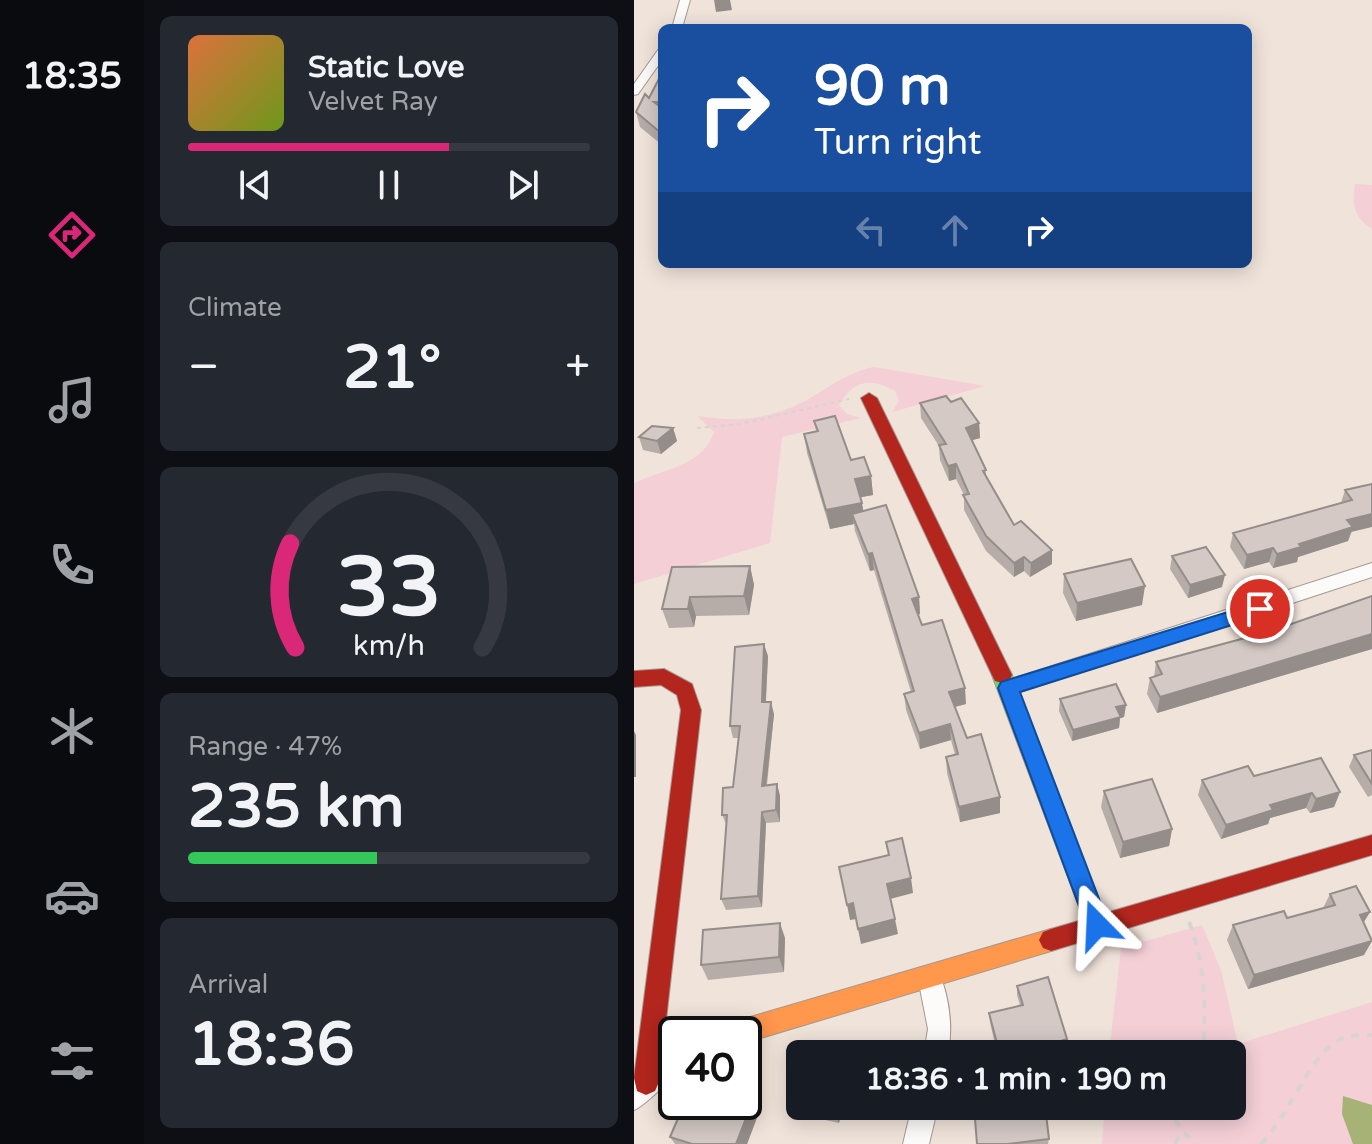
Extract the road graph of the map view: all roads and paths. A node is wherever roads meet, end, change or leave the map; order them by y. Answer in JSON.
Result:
{"nodes":[{"id":1,"x":685,"y":0,"type":"edge"},
{"id":2,"x":678,"y":24,"type":"edge"},
{"id":3,"x":658,"y":58,"type":"edge"},
{"id":4,"x":634,"y":92,"type":"edge"},
{"id":5,"x":869,"y":398,"type":"joint"},
{"id":6,"x":697,"y":428,"type":"dead end"},
{"id":7,"x":1372,"y":570,"type":"edge"},
{"id":8,"x":634,"y":679,"type":"edge"},
{"id":9,"x":1008,"y":688,"type":"junction"},
{"id":10,"x":1372,"y":845,"type":"edge"},
{"id":11,"x":1180,"y":902,"type":"junction"},
{"id":12,"x":1097,"y":925,"type":"junction"},
{"id":13,"x":930,"y":978,"type":"junction"},
{"id":14,"x":762,"y":1026,"type":"edge"},
{"id":15,"x":1372,"y":1035,"type":"edge"},
{"id":16,"x":938,"y":1040,"type":"edge"},
{"id":17,"x":1204,"y":1040,"type":"edge"},
{"id":18,"x":658,"y":1076,"type":"edge"},
{"id":19,"x":640,"y":1090,"type":"edge"},
{"id":20,"x":922,"y":1120,"type":"edge"},
{"id":21,"x":1175,"y":1120,"type":"edge"},
{"id":22,"x":1182,"y":1131,"type":"junction"},
{"id":23,"x":916,"y":1144,"type":"edge"},
{"id":24,"x":1175,"y":1144,"type":"edge"},
{"id":25,"x":1196,"y":1144,"type":"edge"},
{"id":26,"x":1261,"y":1144,"type":"edge"}],
"edges":[{"from":1,"to":2,"type":"street"},
{"from":3,"to":4,"type":"street"},
{"from":5,"to":6,"type":"path"},
{"from":5,"to":9,"type":"street"},
{"from":7,"to":9,"type":"street"},
{"from":8,"to":19,"type":"street"},
{"from":9,"to":12,"type":"street"},
{"from":10,"to":11,"type":"street"},
{"from":11,"to":12,"type":"street"},
{"from":11,"to":17,"type":"path"},
{"from":12,"to":13,"type":"street"},
{"from":13,"to":14,"type":"street"},
{"from":13,"to":16,"type":"street"},
{"from":15,"to":26,"type":"path"},
{"from":18,"to":19,"type":"street"},
{"from":20,"to":23,"type":"street"},
{"from":21,"to":22,"type":"path"},
{"from":22,"to":24,"type":"path"},
{"from":22,"to":25,"type":"path"}]}
